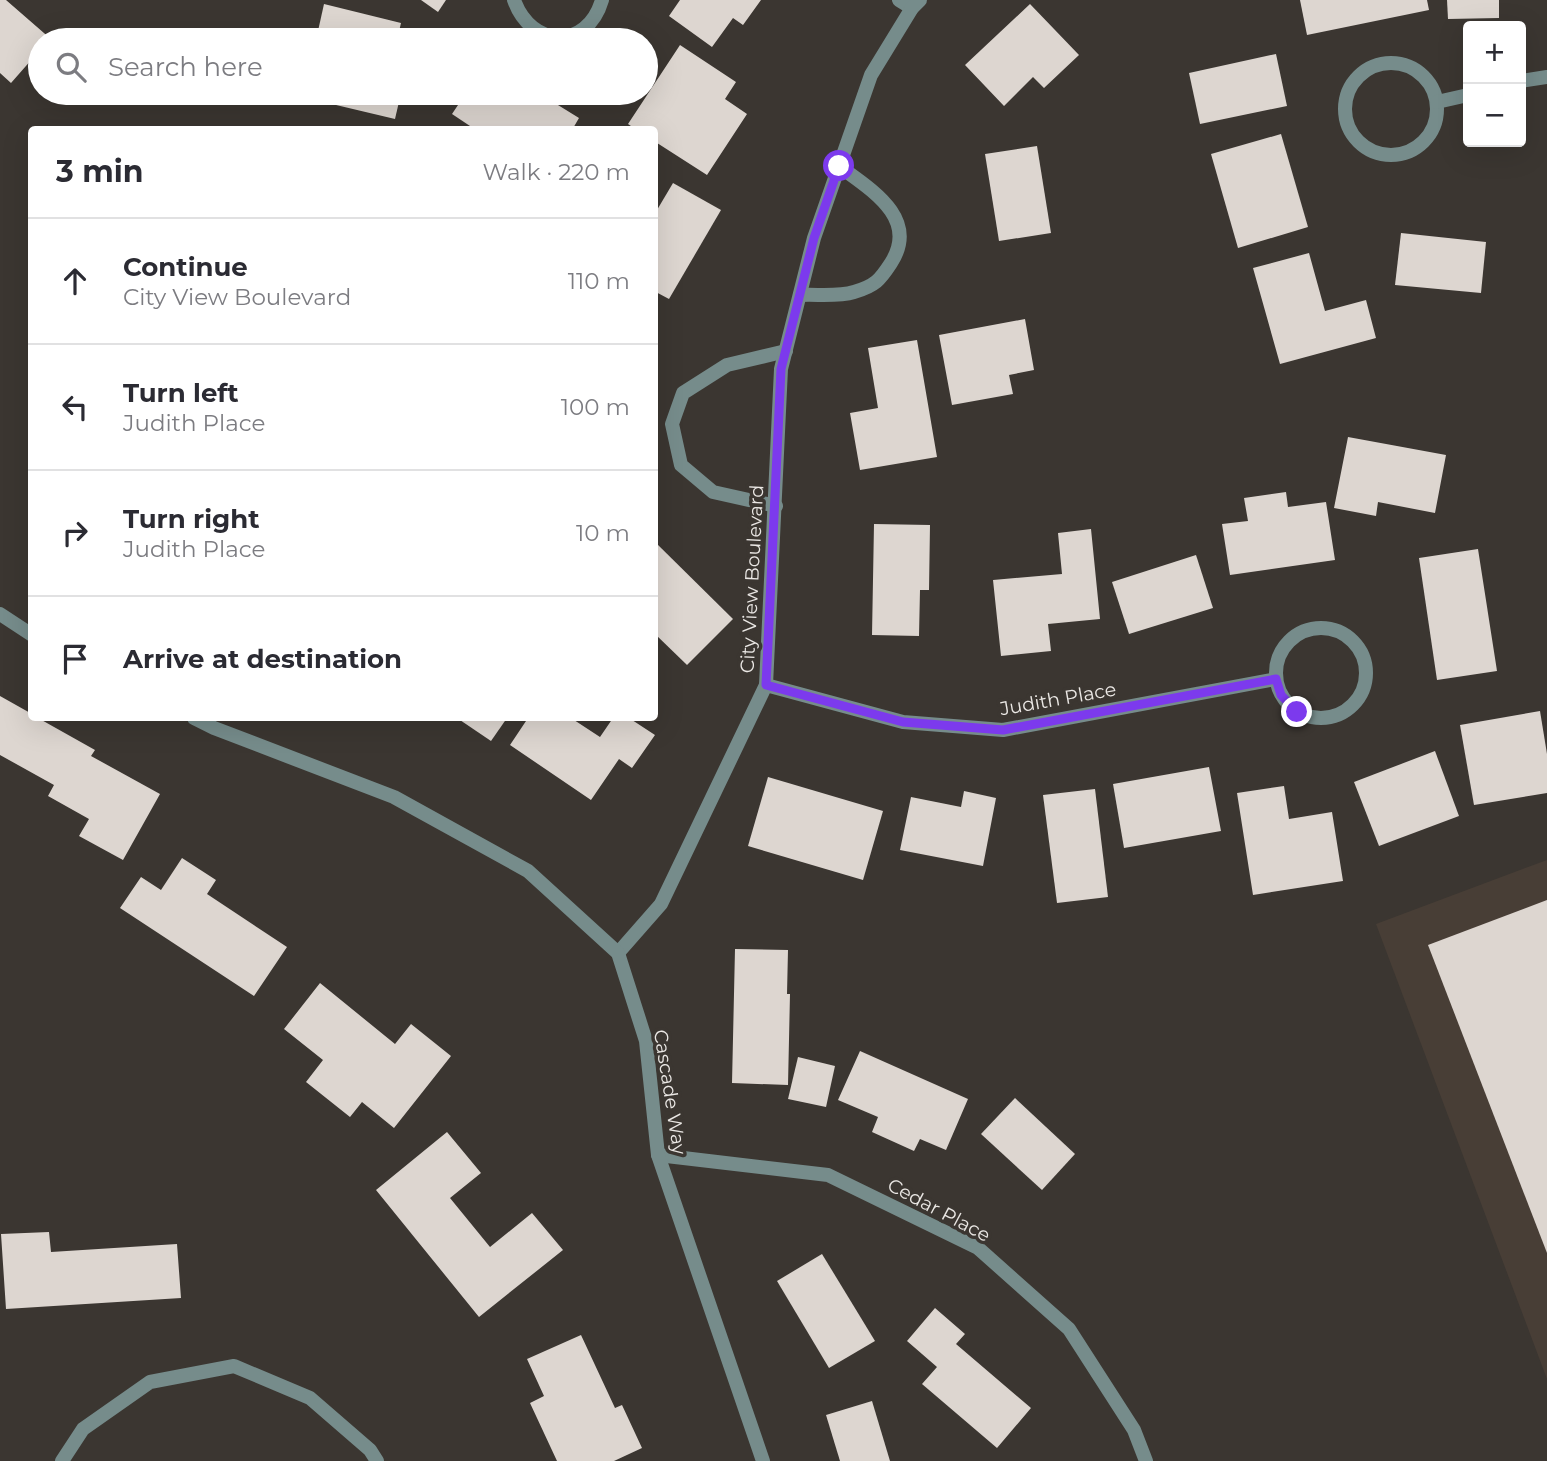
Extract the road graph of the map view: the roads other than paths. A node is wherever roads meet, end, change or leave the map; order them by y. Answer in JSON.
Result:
{"nodes":[{"id":1,"x":514,"y":0,"type":"edge"},
{"id":2,"x":602,"y":0,"type":"edge"},
{"id":3,"x":910,"y":3,"type":"edge"},
{"id":4,"x":531,"y":28,"type":"edge"},
{"id":5,"x":585,"y":28,"type":"edge"},
{"id":6,"x":1547,"y":77,"type":"edge"},
{"id":7,"x":1526,"y":80,"type":"edge"},
{"id":8,"x":1463,"y":95,"type":"edge"},
{"id":9,"x":1437,"y":102,"type":"junction"},
{"id":10,"x":839,"y":166,"type":"junction"},
{"id":11,"x":800,"y":295,"type":"junction"},
{"id":12,"x":786,"y":351,"type":"junction"},
{"id":13,"x":776,"y":506,"type":"junction"},
{"id":14,"x":0,"y":614,"type":"edge"},
{"id":15,"x":28,"y":632,"type":"edge"},
{"id":16,"x":1276,"y":679,"type":"junction"},
{"id":17,"x":766,"y":685,"type":"junction"},
{"id":18,"x":200,"y":721,"type":"edge"},
{"id":19,"x":618,"y":953,"type":"junction"},
{"id":20,"x":658,"y":1155,"type":"junction"},
{"id":21,"x":62,"y":1461,"type":"edge"},
{"id":22,"x":377,"y":1461,"type":"edge"},
{"id":23,"x":763,"y":1461,"type":"edge"},
{"id":24,"x":1146,"y":1461,"type":"edge"}],
"edges":[{"from":1,"to":4,"type":"street"},
{"from":2,"to":5,"type":"street"},
{"from":3,"to":10,"type":"street","name":"City View Boulevard"},
{"from":6,"to":7,"type":"street"},
{"from":8,"to":9,"type":"street"},
{"from":9,"to":9,"type":"street"},
{"from":10,"to":11,"type":"street","name":"City View Boulevard"},
{"from":10,"to":11,"type":"street"},
{"from":11,"to":12,"type":"street","name":"City View Boulevard"},
{"from":12,"to":13,"type":"street","name":"City View Boulevard"},
{"from":12,"to":13,"type":"street"},
{"from":13,"to":17,"type":"street","name":"City View Boulevard"},
{"from":14,"to":15,"type":"street"},
{"from":16,"to":16,"type":"street"},
{"from":16,"to":17,"type":"street","name":"Judith Place"},
{"from":17,"to":19,"type":"street","name":"City View Boulevard"},
{"from":18,"to":19,"type":"street"},
{"from":19,"to":20,"type":"street","name":"Cascade Way"},
{"from":20,"to":23,"type":"street","name":"Cascade Way"},
{"from":20,"to":24,"type":"street","name":"Cedar Place"},
{"from":21,"to":22,"type":"street"}]}
